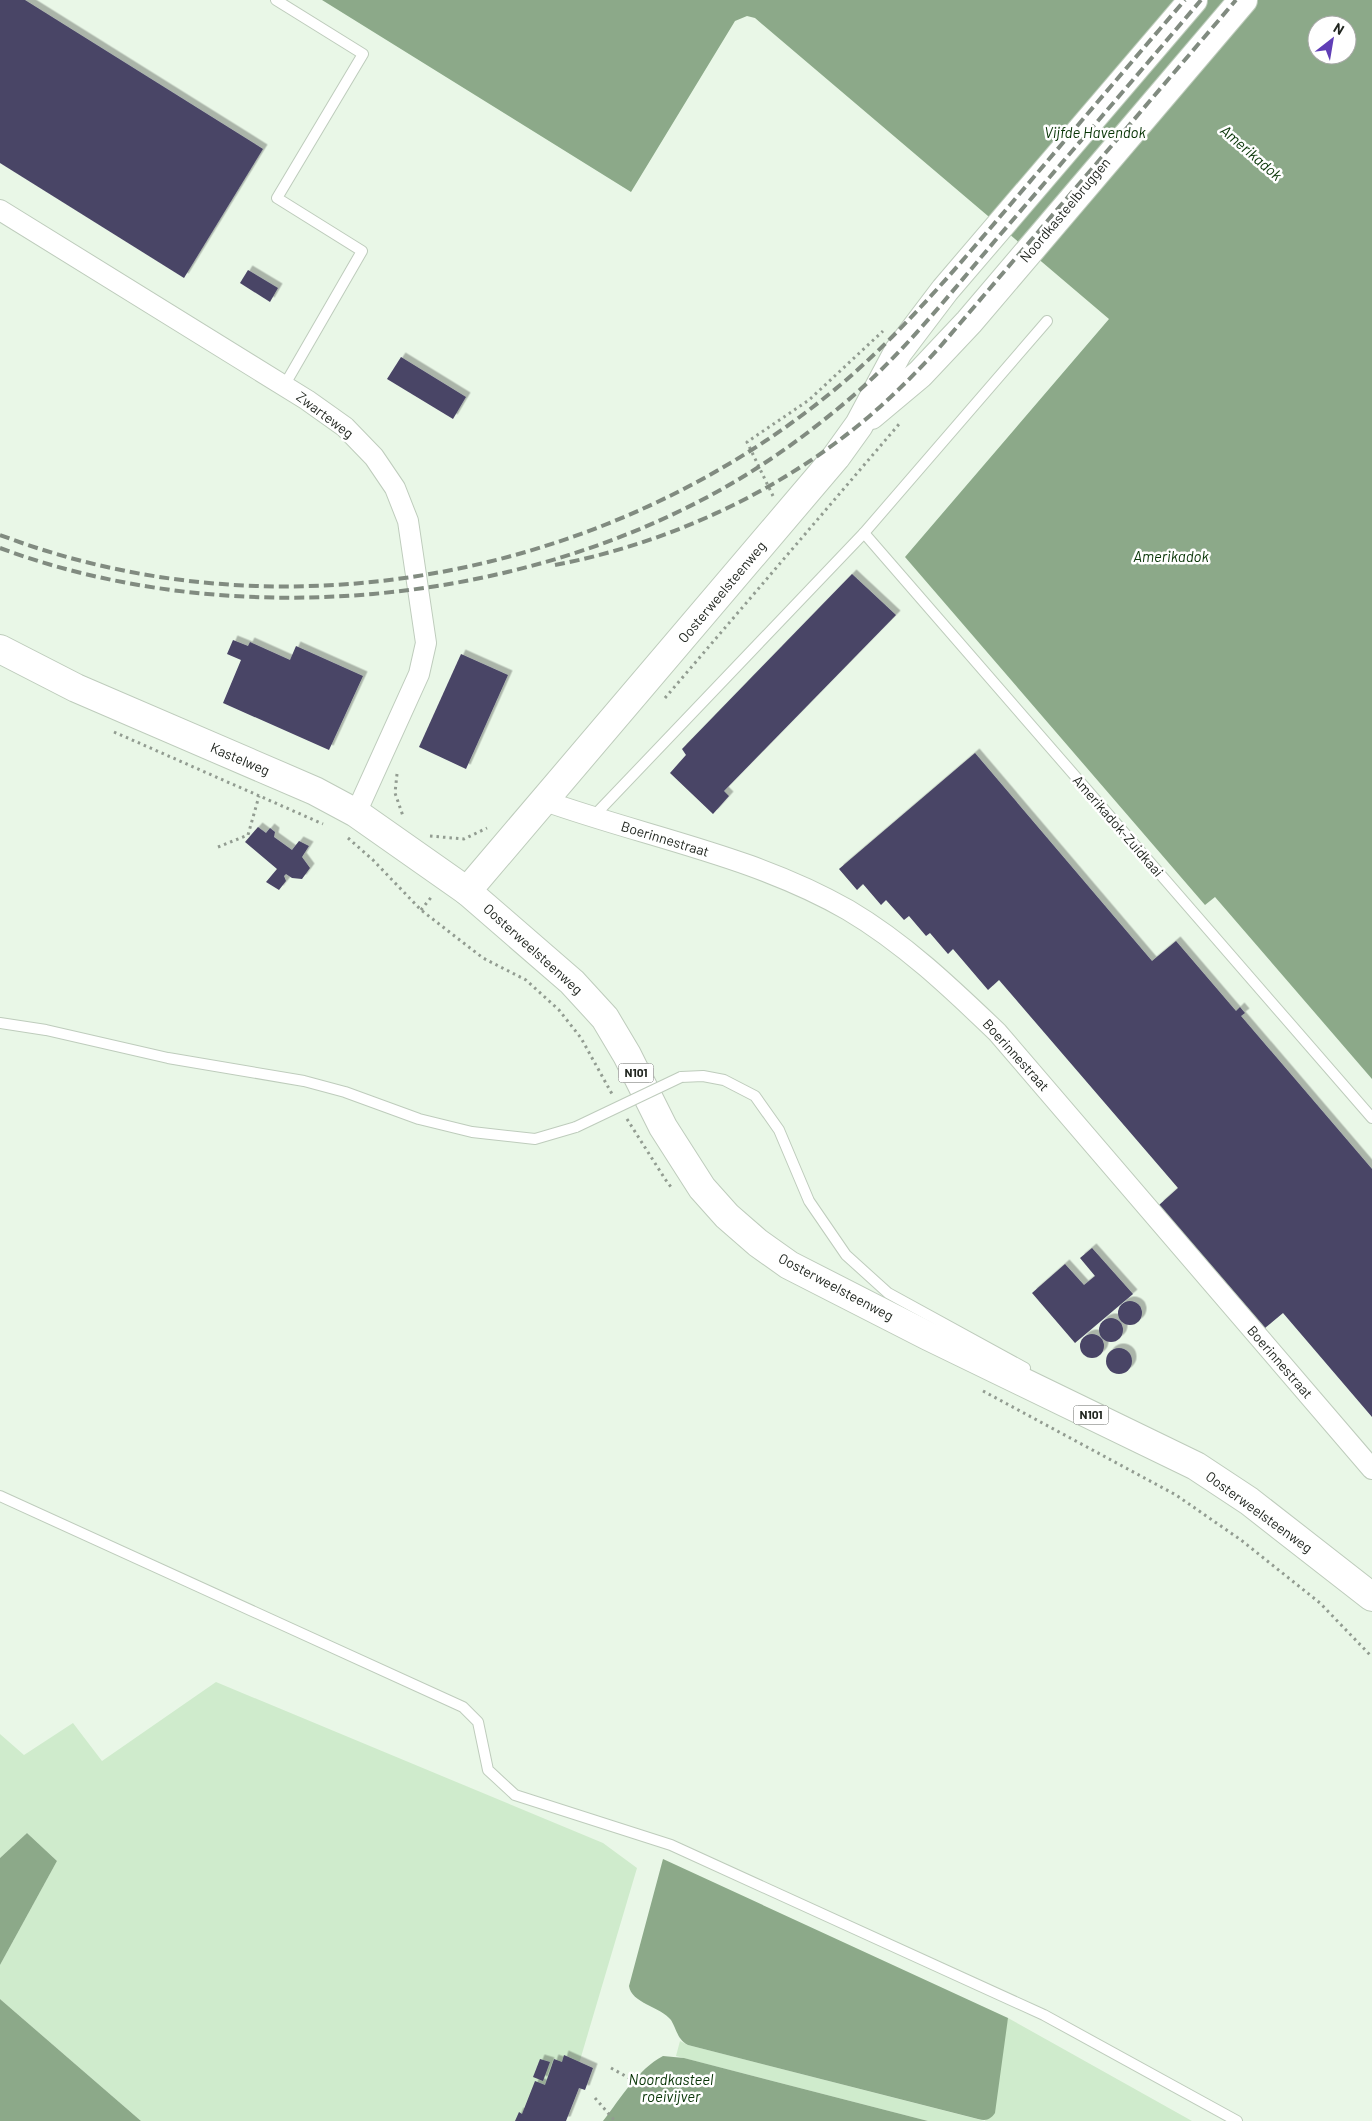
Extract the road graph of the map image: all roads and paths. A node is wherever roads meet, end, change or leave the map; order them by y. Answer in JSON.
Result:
{"nodes":[{"id":1,"x":276,"y":0,"type":"edge"},
{"id":2,"x":1193,"y":0,"type":"edge"},
{"id":3,"x":1243,"y":0,"type":"edge"},
{"id":4,"x":0,"y":210,"type":"edge"},
{"id":5,"x":1003,"y":283,"type":"joint"},
{"id":6,"x":1047,"y":320,"type":"dead end"},
{"id":7,"x":884,"y":330,"type":"dead end"},
{"id":8,"x":284,"y":386,"type":"junction"},
{"id":9,"x":859,"y":425,"type":"junction"},
{"id":10,"x":773,"y":496,"type":"dead end"},
{"id":11,"x":864,"y":533,"type":"junction"},
{"id":12,"x":799,"y":541,"type":"dead end"},
{"id":13,"x":0,"y":649,"type":"edge"},
{"id":14,"x":659,"y":705,"type":"dead end"},
{"id":15,"x":106,"y":728,"type":"dead end"},
{"id":16,"x":398,"y":765,"type":"dead end"},
{"id":17,"x":259,"y":796,"type":"junction"},
{"id":18,"x":546,"y":801,"type":"junction"},
{"id":19,"x":592,"y":818,"type":"junction"},
{"id":20,"x":409,"y":820,"type":"dead end"},
{"id":21,"x":348,"y":822,"type":"junction"},
{"id":22,"x":332,"y":828,"type":"dead end"},
{"id":23,"x":487,"y":828,"type":"dead end"},
{"id":24,"x":423,"y":831,"type":"dead end"},
{"id":25,"x":218,"y":847,"type":"dead end"},
{"id":26,"x":467,"y":891,"type":"junction"},
{"id":27,"x":421,"y":910,"type":"dead end"},
{"id":28,"x":0,"y":1023,"type":"edge"},
{"id":29,"x":1372,"y":1118,"type":"edge"},
{"id":30,"x":1032,"y":1372,"type":"dead end"},
{"id":31,"x":1065,"y":1391,"type":"dead end"},
{"id":32,"x":1372,"y":1469,"type":"edge"},
{"id":33,"x":0,"y":1496,"type":"edge"},
{"id":34,"x":1287,"y":1518,"type":"dead end"},
{"id":35,"x":1302,"y":1529,"type":"dead end"},
{"id":36,"x":1372,"y":1593,"type":"edge"},
{"id":37,"x":1372,"y":1597,"type":"edge"},
{"id":38,"x":611,"y":2068,"type":"dead end"},
{"id":39,"x":595,"y":2098,"type":"dead end"},
{"id":40,"x":672,"y":2102,"type":"dead end"},
{"id":41,"x":615,"y":2121,"type":"edge"},
{"id":42,"x":1236,"y":2121,"type":"edge"}],
"edges":[{"from":1,"to":8,"type":"lane"},
{"from":2,"to":9,"type":"main road","name":"Oosterweelsteenweg"},
{"from":3,"to":5,"type":"main road","name":"Noordkasteelbruggen"},
{"from":4,"to":8,"type":"street","name":"Zwarteweg"},
{"from":5,"to":9,"type":"main road","name":"Oosterweelsteenweg"},
{"from":6,"to":11,"type":"lane"},
{"from":7,"to":10,"type":"path"},
{"from":8,"to":21,"type":"street","name":"Zwarteweg"},
{"from":9,"to":18,"type":"main road","name":"Oosterweelsteenweg"},
{"from":11,"to":19,"type":"lane"},
{"from":11,"to":29,"type":"lane","name":"Amerikadok-Zuidkaai"},
{"from":12,"to":14,"type":"path"},
{"from":13,"to":21,"type":"main road","name":"Kastelweg"},
{"from":15,"to":17,"type":"path"},
{"from":16,"to":20,"type":"path"},
{"from":17,"to":22,"type":"path"},
{"from":17,"to":25,"type":"path"},
{"from":18,"to":19,"type":"street","name":"Boerinnestraat"},
{"from":18,"to":26,"type":"main road","name":"Oosterweelsteenweg"},
{"from":19,"to":32,"type":"street","name":"Boerinnestraat"},
{"from":21,"to":26,"type":"main road","name":"Kastelweg"},
{"from":21,"to":27,"type":"path"},
{"from":23,"to":24,"type":"path"},
{"from":26,"to":37,"type":"main road","name":"Oosterweelsteenweg","number":"N101"},
{"from":28,"to":30,"type":"lane","bridge":true},
{"from":31,"to":34,"type":"lane"},
{"from":33,"to":42,"type":"lane"},
{"from":35,"to":36,"type":"lane"},
{"from":38,"to":40,"type":"path"},
{"from":39,"to":41,"type":"path"}]}
